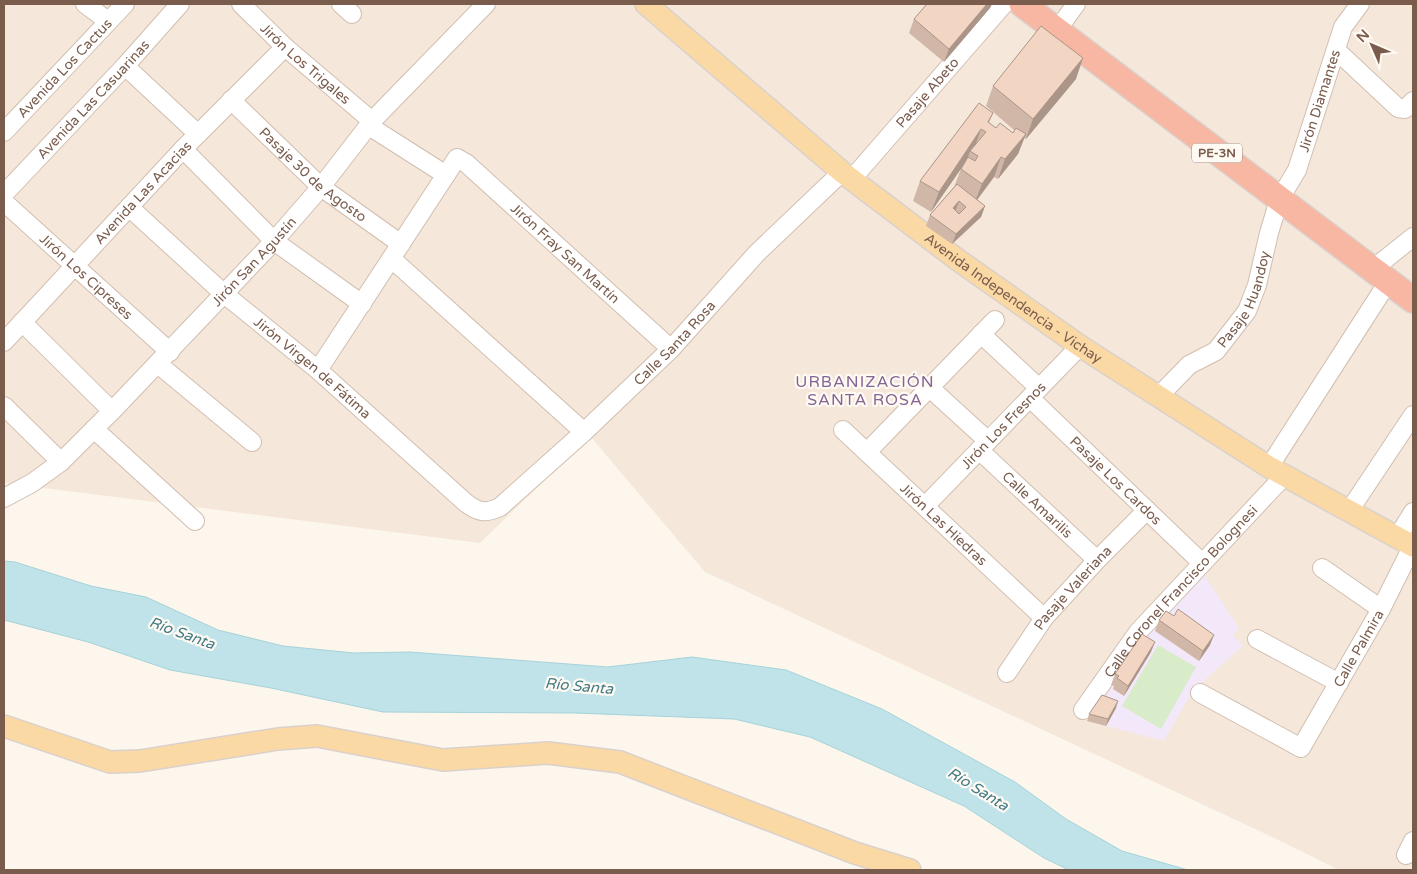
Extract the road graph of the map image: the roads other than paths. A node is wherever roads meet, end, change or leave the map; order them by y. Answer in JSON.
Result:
{"nodes":[{"id":1,"x":85,"y":4,"type":"edge"},
{"id":2,"x":125,"y":4,"type":"edge"},
{"id":3,"x":180,"y":4,"type":"edge"},
{"id":4,"x":241,"y":4,"type":"edge"},
{"id":5,"x":486,"y":4,"type":"edge"},
{"id":6,"x":646,"y":4,"type":"edge"},
{"id":7,"x":1004,"y":4,"type":"edge"},
{"id":8,"x":1022,"y":4,"type":"edge"},
{"id":9,"x":1076,"y":4,"type":"edge"},
{"id":10,"x":1360,"y":4,"type":"edge"},
{"id":11,"x":108,"y":21,"type":"junction"},
{"id":12,"x":1058,"y":29,"type":"junction"},
{"id":13,"x":285,"y":47,"type":"junction"},
{"id":14,"x":1336,"y":50,"type":"junction"},
{"id":15,"x":125,"y":66,"type":"junction"},
{"id":16,"x":232,"y":100,"type":"junction"},
{"id":17,"x":1413,"y":101,"type":"edge"},
{"id":18,"x":370,"y":124,"type":"junction"},
{"id":19,"x":4,"y":132,"type":"edge"},
{"id":20,"x":198,"y":134,"type":"junction"},
{"id":21,"x":183,"y":149,"type":"junction"},
{"id":22,"x":446,"y":175,"type":"junction"},
{"id":23,"x":846,"y":176,"type":"junction"},
{"id":24,"x":321,"y":187,"type":"junction"},
{"id":25,"x":4,"y":194,"type":"edge"},
{"id":26,"x":1279,"y":200,"type":"junction"},
{"id":27,"x":4,"y":202,"type":"edge"},
{"id":28,"x":130,"y":207,"type":"junction"},
{"id":29,"x":1413,"y":237,"type":"edge"},
{"id":30,"x":274,"y":241,"type":"junction"},
{"id":31,"x":396,"y":252,"type":"junction"},
{"id":32,"x":75,"y":267,"type":"junction"},
{"id":33,"x":1381,"y":276,"type":"junction"},
{"id":34,"x":223,"y":293,"type":"junction"},
{"id":35,"x":1413,"y":300,"type":"edge"},
{"id":36,"x":362,"y":304,"type":"junction"},
{"id":37,"x":995,"y":320,"type":"dead end"},
{"id":38,"x":22,"y":322,"type":"junction"},
{"id":39,"x":982,"y":334,"type":"junction"},
{"id":40,"x":4,"y":342,"type":"edge"},
{"id":41,"x":1080,"y":346,"type":"junction"},
{"id":42,"x":671,"y":349,"type":"junction"},
{"id":43,"x":164,"y":358,"type":"junction"},
{"id":44,"x":318,"y":370,"type":"junction"},
{"id":45,"x":930,"y":388,"type":"junction"},
{"id":46,"x":1034,"y":393,"type":"junction"},
{"id":47,"x":1158,"y":397,"type":"junction"},
{"id":48,"x":4,"y":406,"type":"edge"},
{"id":49,"x":112,"y":411,"type":"junction"},
{"id":50,"x":1413,"y":415,"type":"edge"},
{"id":51,"x":94,"y":429,"type":"junction"},
{"id":52,"x":843,"y":430,"type":"dead end"},
{"id":53,"x":584,"y":432,"type":"junction"},
{"id":54,"x":252,"y":442,"type":"dead end"},
{"id":55,"x":983,"y":446,"type":"junction"},
{"id":56,"x":867,"y":452,"type":"junction"},
{"id":57,"x":61,"y":462,"type":"junction"},
{"id":58,"x":1276,"y":472,"type":"junction"},
{"id":59,"x":4,"y":498,"type":"edge"},
{"id":60,"x":926,"y":505,"type":"junction"},
{"id":61,"x":500,"y":507,"type":"joint"},
{"id":62,"x":1147,"y":510,"type":"junction"},
{"id":63,"x":1349,"y":511,"type":"junction"},
{"id":64,"x":1413,"y":512,"type":"edge"},
{"id":65,"x":195,"y":521,"type":"dead end"},
{"id":66,"x":1408,"y":543,"type":"edge"},
{"id":67,"x":1097,"y":560,"type":"junction"},
{"id":68,"x":1202,"y":563,"type":"junction"},
{"id":69,"x":1322,"y":568,"type":"dead end"},
{"id":70,"x":1381,"y":609,"type":"junction"},
{"id":71,"x":1044,"y":618,"type":"junction"},
{"id":72,"x":1257,"y":639,"type":"dead end"},
{"id":73,"x":1007,"y":673,"type":"dead end"},
{"id":74,"x":1339,"y":683,"type":"junction"},
{"id":75,"x":1200,"y":693,"type":"dead end"},
{"id":76,"x":1083,"y":710,"type":"dead end"},
{"id":77,"x":4,"y":726,"type":"edge"},
{"id":78,"x":910,"y":870,"type":"edge"}],
"edges":[{"from":1,"to":11,"type":"street"},
{"from":2,"to":11,"type":"street","name":"Avenida Los Cactus"},
{"from":3,"to":15,"type":"street","name":"Avenida Las Casuarinas"},
{"from":4,"to":13,"type":"street","name":"Jirón Los Trigales"},
{"from":5,"to":18,"type":"street","name":"Jirón San Agustín"},
{"from":6,"to":23,"type":"main road","name":"Avenida Independencia - Vichay"},
{"from":7,"to":23,"type":"street","name":"Pasaje Abeto"},
{"from":8,"to":12,"type":"highway","number":"PE-3N"},
{"from":9,"to":12,"type":"street"},
{"from":10,"to":14,"type":"street","name":"Jirón Diamantes"},
{"from":11,"to":19,"type":"street","name":"Avenida Los Cactus"},
{"from":12,"to":26,"type":"highway","number":"PE-3N"},
{"from":13,"to":16,"type":"street","name":"Avenida Las Acacias"},
{"from":13,"to":18,"type":"street","name":"Jirón Los Trigales"},
{"from":14,"to":17,"type":"street"},
{"from":14,"to":26,"type":"street","name":"Jirón Diamantes"},
{"from":15,"to":20,"type":"street"},
{"from":15,"to":25,"type":"street","name":"Avenida Las Casuarinas"},
{"from":16,"to":20,"type":"street","name":"Avenida Las Acacias"},
{"from":16,"to":24,"type":"street","name":"Pasaje 30 de Agosto"},
{"from":18,"to":22,"type":"street","name":"Jirón Los Trigales"},
{"from":18,"to":24,"type":"street","name":"Jirón San Agustín"},
{"from":20,"to":21,"type":"street","name":"Avenida Las Acacias"},
{"from":21,"to":28,"type":"street","name":"Avenida Las Acacias"},
{"from":21,"to":30,"type":"street"},
{"from":22,"to":31,"type":"street"},
{"from":22,"to":42,"type":"street","name":"Jirón Fray San Martín"},
{"from":23,"to":41,"type":"main road","name":"Avenida Independencia - Vichay"},
{"from":23,"to":42,"type":"street","name":"Calle Santa Rosa"},
{"from":24,"to":30,"type":"street","name":"Jirón San Agustín"},
{"from":24,"to":31,"type":"street","name":"Pasaje 30 de Agosto"},
{"from":26,"to":33,"type":"highway","number":"PE-3N"},
{"from":26,"to":47,"type":"street","name":"Pasaje Huandoy"},
{"from":27,"to":32,"type":"street","name":"Jirón Los Cipreses"},
{"from":28,"to":32,"type":"street","name":"Avenida Las Acacias"},
{"from":28,"to":34,"type":"street","name":"Jirón Virgen de Fátima"},
{"from":29,"to":33,"type":"street","name":"Calle Coronel Francisco Bolognesi"},
{"from":30,"to":34,"type":"street","name":"Jirón San Agustín"},
{"from":30,"to":36,"type":"street"},
{"from":31,"to":36,"type":"street"},
{"from":31,"to":53,"type":"street","name":"Pasaje 30 de Agosto"},
{"from":32,"to":38,"type":"street","name":"Avenida Las Acacias"},
{"from":32,"to":43,"type":"street","name":"Jirón Los Cipreses"},
{"from":33,"to":35,"type":"highway","number":"PE-3N"},
{"from":33,"to":58,"type":"street","name":"Calle Coronel Francisco Bolognesi"},
{"from":34,"to":43,"type":"street","name":"Jirón San Agustín"},
{"from":34,"to":44,"type":"street","name":"Jirón Virgen de Fátima"},
{"from":36,"to":44,"type":"street"},
{"from":37,"to":39,"type":"street"},
{"from":38,"to":40,"type":"street","name":"Avenida Las Acacias"},
{"from":38,"to":49,"type":"street"},
{"from":39,"to":45,"type":"street"},
{"from":39,"to":46,"type":"street","name":"Pasaje Los Cardos"},
{"from":41,"to":46,"type":"street","name":"Jirón Los Fresnos"},
{"from":41,"to":47,"type":"main road","name":"Avenida Independencia - Vichay"},
{"from":42,"to":53,"type":"street","name":"Calle Santa Rosa"},
{"from":43,"to":49,"type":"street","name":"Jirón San Agustín"},
{"from":43,"to":54,"type":"street","name":"Jirón Los Cipreses"},
{"from":44,"to":61,"type":"street","name":"Jirón Virgen de Fátima"},
{"from":45,"to":55,"type":"street","name":"Calle Amarilis"},
{"from":45,"to":56,"type":"street"},
{"from":46,"to":55,"type":"street","name":"Jirón Los Fresnos"},
{"from":46,"to":62,"type":"street","name":"Pasaje Los Cardos"},
{"from":47,"to":58,"type":"main road","name":"Avenida Independencia - Vichay"},
{"from":48,"to":57,"type":"street"},
{"from":49,"to":51,"type":"street","name":"Jirón San Agustín"},
{"from":50,"to":63,"type":"street"},
{"from":51,"to":57,"type":"street","name":"Jirón San Agustín"},
{"from":51,"to":65,"type":"street"},
{"from":52,"to":56,"type":"street","name":"Jirón Las Hiedras"},
{"from":53,"to":61,"type":"street","name":"Calle Santa Rosa"},
{"from":55,"to":60,"type":"street","name":"Jirón Los Fresnos"},
{"from":55,"to":67,"type":"street","name":"Calle Amarilis"},
{"from":56,"to":60,"type":"street","name":"Jirón Las Hiedras"},
{"from":57,"to":59,"type":"street","name":"Jirón San Agustín"},
{"from":58,"to":63,"type":"main road","name":"Avenida Independencia - Vichay"},
{"from":58,"to":68,"type":"street","name":"Calle Coronel Francisco Bolognesi"},
{"from":60,"to":71,"type":"street","name":"Jirón Las Hiedras"},
{"from":62,"to":67,"type":"street","name":"Pasaje Valeriana"},
{"from":62,"to":68,"type":"street","name":"Pasaje Los Cardos"},
{"from":63,"to":66,"type":"main road","name":"Avenida Independencia - Vichay"},
{"from":64,"to":66,"type":"street","name":"Calle Palmira"},
{"from":66,"to":70,"type":"street","name":"Calle Palmira"},
{"from":67,"to":71,"type":"street","name":"Pasaje Valeriana"},
{"from":68,"to":76,"type":"street","name":"Calle Coronel Francisco Bolognesi"},
{"from":69,"to":70,"type":"street"},
{"from":70,"to":74,"type":"street","name":"Calle Palmira"},
{"from":71,"to":73,"type":"street","name":"Pasaje Valeriana"},
{"from":72,"to":74,"type":"street"},
{"from":74,"to":75,"type":"street","name":"Calle Palmira"},
{"from":77,"to":78,"type":"main road"}]}
